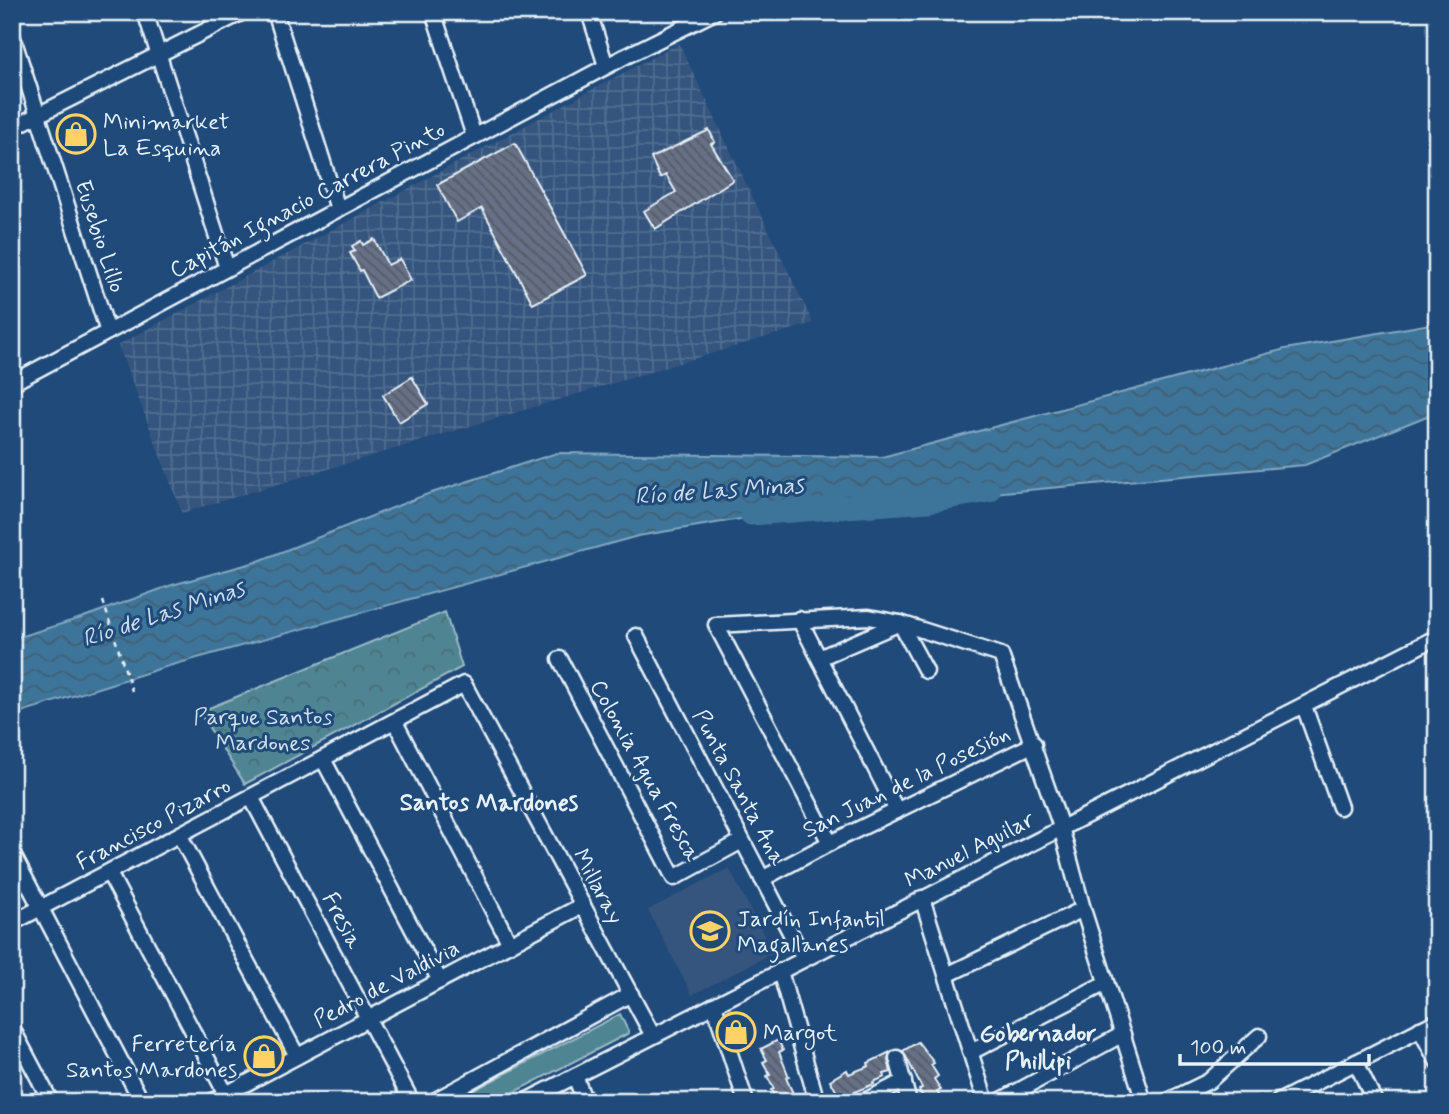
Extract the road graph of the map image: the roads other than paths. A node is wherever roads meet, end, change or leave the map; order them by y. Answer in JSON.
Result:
{"nodes":[{"id":1,"x":145,"y":12,"type":"edge"},
{"id":2,"x":243,"y":12,"type":"edge"},
{"id":3,"x":275,"y":12,"type":"edge"},
{"id":4,"x":433,"y":12,"type":"edge"},
{"id":5,"x":589,"y":12,"type":"edge"},
{"id":6,"x":715,"y":12,"type":"edge"},
{"id":7,"x":12,"y":35,"type":"edge"},
{"id":8,"x":159,"y":55,"type":"junction"},
{"id":9,"x":606,"y":66,"type":"junction"},
{"id":10,"x":38,"y":116,"type":"junction"},
{"id":11,"x":12,"y":128,"type":"edge"},
{"id":12,"x":474,"y":136,"type":"junction"},
{"id":13,"x":338,"y":209,"type":"junction"},
{"id":14,"x":227,"y":268,"type":"junction"},
{"id":15,"x":108,"y":332,"type":"junction"},
{"id":16,"x":12,"y":383,"type":"edge"},
{"id":17,"x":799,"y":619,"type":"junction"},
{"id":18,"x":900,"y":623,"type":"junction"},
{"id":19,"x":635,"y":636,"type":"dead end"},
{"id":20,"x":1437,"y":638,"type":"edge"},
{"id":21,"x":819,"y":658,"type":"junction"},
{"id":22,"x":560,"y":659,"type":"dead end"},
{"id":23,"x":926,"y":671,"type":"dead end"},
{"id":24,"x":464,"y":684,"type":"joint"},
{"id":25,"x":1304,"y":706,"type":"junction"},
{"id":26,"x":395,"y":722,"type":"junction"},
{"id":27,"x":1034,"y":744,"type":"junction"},
{"id":28,"x":323,"y":759,"type":"junction"},
{"id":29,"x":251,"y":797,"type":"junction"},
{"id":30,"x":1340,"y":807,"type":"dead end"},
{"id":31,"x":897,"y":811,"type":"junction"},
{"id":32,"x":1061,"y":827,"type":"junction"},
{"id":33,"x":180,"y":835,"type":"junction"},
{"id":34,"x":742,"y":841,"type":"junction"},
{"id":35,"x":830,"y":843,"type":"junction"},
{"id":36,"x":12,"y":853,"type":"edge"},
{"id":37,"x":109,"y":873,"type":"junction"},
{"id":38,"x":762,"y":880,"type":"junction"},
{"id":39,"x":922,"y":898,"type":"junction"},
{"id":40,"x":583,"y":905,"type":"junction"},
{"id":41,"x":41,"y":908,"type":"junction"},
{"id":42,"x":1083,"y":909,"type":"junction"},
{"id":43,"x":12,"y":923,"type":"edge"},
{"id":44,"x":510,"y":944,"type":"junction"},
{"id":45,"x":804,"y":959,"type":"junction"},
{"id":46,"x":780,"y":971,"type":"junction"},
{"id":47,"x":947,"y":975,"type":"junction"},
{"id":48,"x":440,"y":981,"type":"junction"},
{"id":49,"x":1106,"y":983,"type":"junction"},
{"id":50,"x":631,"y":994,"type":"junction"},
{"id":51,"x":713,"y":1005,"type":"junction"},
{"id":52,"x":369,"y":1018,"type":"junction"},
{"id":53,"x":1437,"y":1021,"type":"edge"},
{"id":54,"x":12,"y":1028,"type":"edge"},
{"id":55,"x":1420,"y":1029,"type":"junction"},
{"id":56,"x":1123,"y":1034,"type":"junction"},
{"id":57,"x":653,"y":1036,"type":"junction"},
{"id":58,"x":1259,"y":1036,"type":"dead end"},
{"id":59,"x":971,"y":1052,"type":"junction"},
{"id":60,"x":297,"y":1056,"type":"junction"},
{"id":61,"x":897,"y":1058,"type":"dead end"},
{"id":62,"x":1437,"y":1061,"type":"edge"},
{"id":63,"x":1356,"y":1062,"type":"junction"},
{"id":64,"x":575,"y":1076,"type":"junction"},
{"id":65,"x":904,"y":1082,"type":"junction"},
{"id":66,"x":226,"y":1094,"type":"junction"},
{"id":67,"x":1285,"y":1100,"type":"edge"},
{"id":68,"x":51,"y":1102,"type":"edge"},
{"id":69,"x":142,"y":1102,"type":"edge"},
{"id":70,"x":211,"y":1102,"type":"edge"},
{"id":71,"x":412,"y":1102,"type":"edge"},
{"id":72,"x":432,"y":1102,"type":"edge"},
{"id":73,"x":524,"y":1102,"type":"edge"},
{"id":74,"x":585,"y":1102,"type":"edge"},
{"id":75,"x":746,"y":1102,"type":"edge"},
{"id":76,"x":817,"y":1102,"type":"edge"},
{"id":77,"x":863,"y":1102,"type":"edge"},
{"id":78,"x":909,"y":1102,"type":"edge"},
{"id":79,"x":986,"y":1102,"type":"edge"},
{"id":80,"x":998,"y":1102,"type":"edge"},
{"id":81,"x":1144,"y":1102,"type":"edge"},
{"id":82,"x":1166,"y":1102,"type":"edge"},
{"id":83,"x":1375,"y":1102,"type":"edge"}],
"edges":[{"from":1,"to":8,"type":"street"},
{"from":2,"to":8,"type":"street"},
{"from":3,"to":13,"type":"street"},
{"from":4,"to":12,"type":"street"},
{"from":5,"to":9,"type":"street"},
{"from":6,"to":9,"type":"street","name":"Capitán Ignacio Carrera Pinto"},
{"from":7,"to":10,"type":"street","name":"Eusebio Lillo"},
{"from":8,"to":10,"type":"street"},
{"from":8,"to":14,"type":"street"},
{"from":9,"to":12,"type":"street","name":"Capitán Ignacio Carrera Pinto"},
{"from":10,"to":11,"type":"street"},
{"from":10,"to":15,"type":"street","name":"Eusebio Lillo"},
{"from":12,"to":13,"type":"street","name":"Capitán Ignacio Carrera Pinto"},
{"from":13,"to":14,"type":"street","name":"Capitán Ignacio Carrera Pinto"},
{"from":14,"to":15,"type":"street","name":"Capitán Ignacio Carrera Pinto"},
{"from":15,"to":16,"type":"street","name":"Capitán Ignacio Carrera Pinto"},
{"from":17,"to":18,"type":"street"},
{"from":17,"to":21,"type":"street"},
{"from":17,"to":35,"type":"street"},
{"from":18,"to":21,"type":"street"},
{"from":18,"to":23,"type":"street"},
{"from":18,"to":27,"type":"street"},
{"from":19,"to":34,"type":"street","name":"Punta Santa Ana"},
{"from":20,"to":25,"type":"street","name":"Manuel Aguilar"},
{"from":21,"to":31,"type":"street"},
{"from":22,"to":34,"type":"street","name":"Colonia Agua Fresca"},
{"from":24,"to":26,"type":"street","name":"Francisco Pizarro"},
{"from":24,"to":40,"type":"street","name":"Millaray"},
{"from":25,"to":30,"type":"street"},
{"from":25,"to":32,"type":"street","name":"Manuel Aguilar"},
{"from":26,"to":28,"type":"street","name":"Francisco Pizarro"},
{"from":26,"to":44,"type":"street"},
{"from":27,"to":31,"type":"street","name":"San Juan de la Posesión"},
{"from":27,"to":32,"type":"street"},
{"from":28,"to":29,"type":"street","name":"Francisco Pizarro"},
{"from":28,"to":48,"type":"street"},
{"from":29,"to":33,"type":"street","name":"Francisco Pizarro"},
{"from":29,"to":52,"type":"street","name":"Fresia"},
{"from":31,"to":35,"type":"street","name":"San Juan de la Posesión"},
{"from":32,"to":39,"type":"street","name":"Manuel Aguilar"},
{"from":32,"to":42,"type":"street"},
{"from":33,"to":37,"type":"street","name":"Francisco Pizarro"},
{"from":33,"to":60,"type":"street"},
{"from":34,"to":38,"type":"street","name":"Punta Santa Ana"},
{"from":35,"to":38,"type":"street","name":"San Juan de la Posesión"},
{"from":36,"to":41,"type":"street"},
{"from":37,"to":41,"type":"street","name":"Francisco Pizarro"},
{"from":37,"to":66,"type":"street"},
{"from":38,"to":45,"type":"street","name":"Punta Santa Ana"},
{"from":39,"to":45,"type":"street","name":"Manuel Aguilar"},
{"from":39,"to":47,"type":"street"},
{"from":40,"to":44,"type":"street","name":"Pedro de Valdivia"},
{"from":40,"to":50,"type":"street","name":"Millaray"},
{"from":41,"to":43,"type":"street","name":"Francisco Pizarro"},
{"from":41,"to":69,"type":"street"},
{"from":42,"to":47,"type":"street"},
{"from":42,"to":49,"type":"street"},
{"from":44,"to":48,"type":"street","name":"Pedro de Valdivia"},
{"from":45,"to":46,"type":"street","name":"Manuel Aguilar"},
{"from":46,"to":51,"type":"street","name":"Manuel Aguilar"},
{"from":46,"to":76,"type":"street"},
{"from":47,"to":59,"type":"street"},
{"from":48,"to":52,"type":"street","name":"Pedro de Valdivia"},
{"from":49,"to":56,"type":"street"},
{"from":49,"to":59,"type":"street"},
{"from":50,"to":57,"type":"street","name":"Millaray"},
{"from":50,"to":72,"type":"street"},
{"from":51,"to":57,"type":"street","name":"Manuel Aguilar"},
{"from":51,"to":75,"type":"street"},
{"from":52,"to":60,"type":"street","name":"Pedro de Valdivia"},
{"from":52,"to":71,"type":"street","name":"Fresia"},
{"from":53,"to":55,"type":"street"},
{"from":54,"to":68,"type":"street"},
{"from":55,"to":62,"type":"street"},
{"from":55,"to":63,"type":"street"},
{"from":56,"to":80,"type":"street"},
{"from":56,"to":81,"type":"street"},
{"from":57,"to":64,"type":"street","name":"Manuel Aguilar"},
{"from":58,"to":82,"type":"street"},
{"from":59,"to":79,"type":"street"},
{"from":60,"to":66,"type":"street","name":"Pedro de Valdivia"},
{"from":61,"to":65,"type":"street"},
{"from":63,"to":67,"type":"street"},
{"from":63,"to":83,"type":"street"},
{"from":64,"to":73,"type":"street","name":"Manuel Aguilar"},
{"from":64,"to":74,"type":"street"},
{"from":65,"to":77,"type":"street"},
{"from":65,"to":78,"type":"street"},
{"from":66,"to":70,"type":"street","name":"Pedro de Valdivia"}]}
